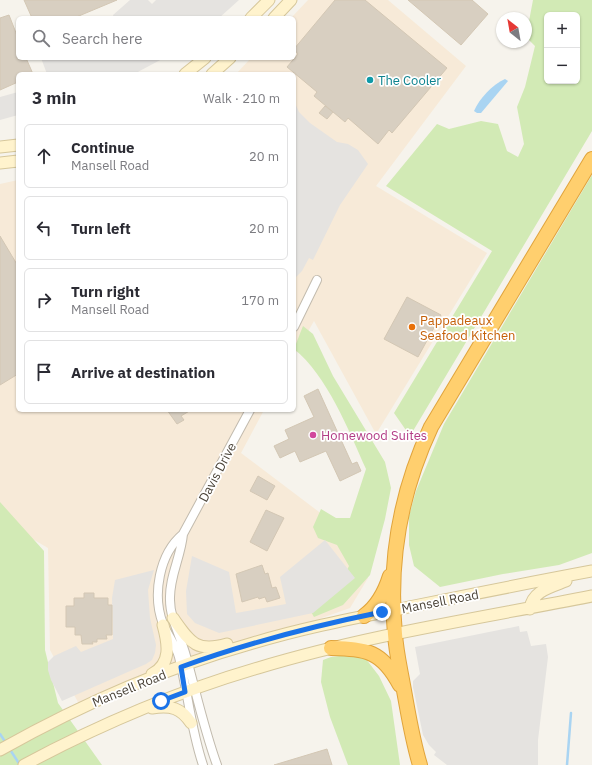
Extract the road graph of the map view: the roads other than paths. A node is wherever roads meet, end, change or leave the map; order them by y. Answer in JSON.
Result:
{"nodes":[{"id":1,"x":269,"y":0,"type":"edge"},
{"id":2,"x":291,"y":0,"type":"edge"},
{"id":3,"x":253,"y":16,"type":"edge"},
{"id":4,"x":276,"y":16,"type":"edge"},
{"id":5,"x":202,"y":60,"type":"edge"},
{"id":6,"x":228,"y":60,"type":"edge"},
{"id":7,"x":188,"y":72,"type":"edge"},
{"id":8,"x":214,"y":72,"type":"edge"},
{"id":9,"x":16,"y":145,"type":"edge"},
{"id":10,"x":0,"y":147,"type":"edge"},
{"id":11,"x":592,"y":159,"type":"edge"},
{"id":12,"x":16,"y":161,"type":"edge"},
{"id":13,"x":0,"y":163,"type":"edge"},
{"id":14,"x":317,"y":280,"type":"dead end"},
{"id":15,"x":296,"y":323,"type":"edge"},
{"id":16,"x":249,"y":412,"type":"edge"},
{"id":17,"x":184,"y":534,"type":"junction"},
{"id":18,"x":393,"y":566,"type":"junction"},
{"id":19,"x":588,"y":572,"type":"edge"},
{"id":20,"x":160,"y":581,"type":"junction"},
{"id":21,"x":171,"y":581,"type":"junction"},
{"id":22,"x":592,"y":596,"type":"edge"},
{"id":23,"x":530,"y":608,"type":"junction"},
{"id":24,"x":393,"y":610,"type":"junction"},
{"id":25,"x":364,"y":616,"type":"junction"},
{"id":26,"x":173,"y":618,"type":"junction"},
{"id":27,"x":163,"y":625,"type":"junction"},
{"id":28,"x":395,"y":635,"type":"junction"},
{"id":29,"x":272,"y":637,"type":"junction"},
{"id":30,"x":331,"y":648,"type":"junction"},
{"id":31,"x":185,"y":665,"type":"junction"},
{"id":32,"x":126,"y":688,"type":"junction"},
{"id":33,"x":190,"y":690,"type":"junction"},
{"id":34,"x":405,"y":694,"type":"junction"},
{"id":35,"x":134,"y":711,"type":"junction"},
{"id":36,"x":191,"y":724,"type":"junction"},
{"id":37,"x":0,"y":750,"type":"edge"},
{"id":38,"x":24,"y":765,"type":"edge"},
{"id":39,"x":203,"y":765,"type":"edge"},
{"id":40,"x":217,"y":765,"type":"edge"},
{"id":41,"x":420,"y":765,"type":"edge"}],
"edges":[{"from":1,"to":3,"type":"main road"},
{"from":2,"to":4,"type":"main road"},
{"from":5,"to":7,"type":"main road"},
{"from":6,"to":8,"type":"main road"},
{"from":9,"to":10,"type":"main road"},
{"from":11,"to":18,"type":"highway"},
{"from":12,"to":13,"type":"main road"},
{"from":14,"to":15,"type":"street"},
{"from":16,"to":17,"type":"street","name":"Davis Drive"},
{"from":17,"to":20,"type":"street","name":"Davis Drive"},
{"from":17,"to":21,"type":"street","name":"Davis Drive"},
{"from":18,"to":24,"type":"highway"},
{"from":18,"to":25,"type":"highway"},
{"from":19,"to":23,"type":"main road"},
{"from":19,"to":24,"type":"main road","name":"Mansell Road"},
{"from":20,"to":21,"type":"street"},
{"from":20,"to":27,"type":"street","name":"Davis Drive"},
{"from":21,"to":26,"type":"street","name":"Davis Drive"},
{"from":22,"to":23,"type":"main road","name":"Mansell Road"},
{"from":23,"to":28,"type":"main road","name":"Mansell Road"},
{"from":24,"to":25,"type":"main road","name":"Mansell Road"},
{"from":24,"to":28,"type":"highway"},
{"from":25,"to":29,"type":"main road","name":"Mansell Road"},
{"from":26,"to":29,"type":"main road"},
{"from":26,"to":31,"type":"street","name":"Davis Drive"},
{"from":27,"to":31,"type":"street","name":"Davis Drive"},
{"from":27,"to":32,"type":"main road"},
{"from":28,"to":30,"type":"main road","name":"Mansell Road"},
{"from":28,"to":34,"type":"highway"},
{"from":29,"to":31,"type":"main road","name":"Mansell Road"},
{"from":30,"to":33,"type":"main road","name":"Mansell Road"},
{"from":30,"to":34,"type":"highway"},
{"from":31,"to":32,"type":"main road","name":"Mansell Road"},
{"from":31,"to":33,"type":"street"},
{"from":32,"to":37,"type":"main road","name":"Mansell Road"},
{"from":33,"to":35,"type":"main road","name":"Mansell Road"},
{"from":33,"to":36,"type":"street"},
{"from":33,"to":40,"type":"street"},
{"from":34,"to":41,"type":"highway"},
{"from":35,"to":36,"type":"main road"},
{"from":35,"to":38,"type":"main road","name":"Mansell Road"},
{"from":36,"to":39,"type":"street"}]}
